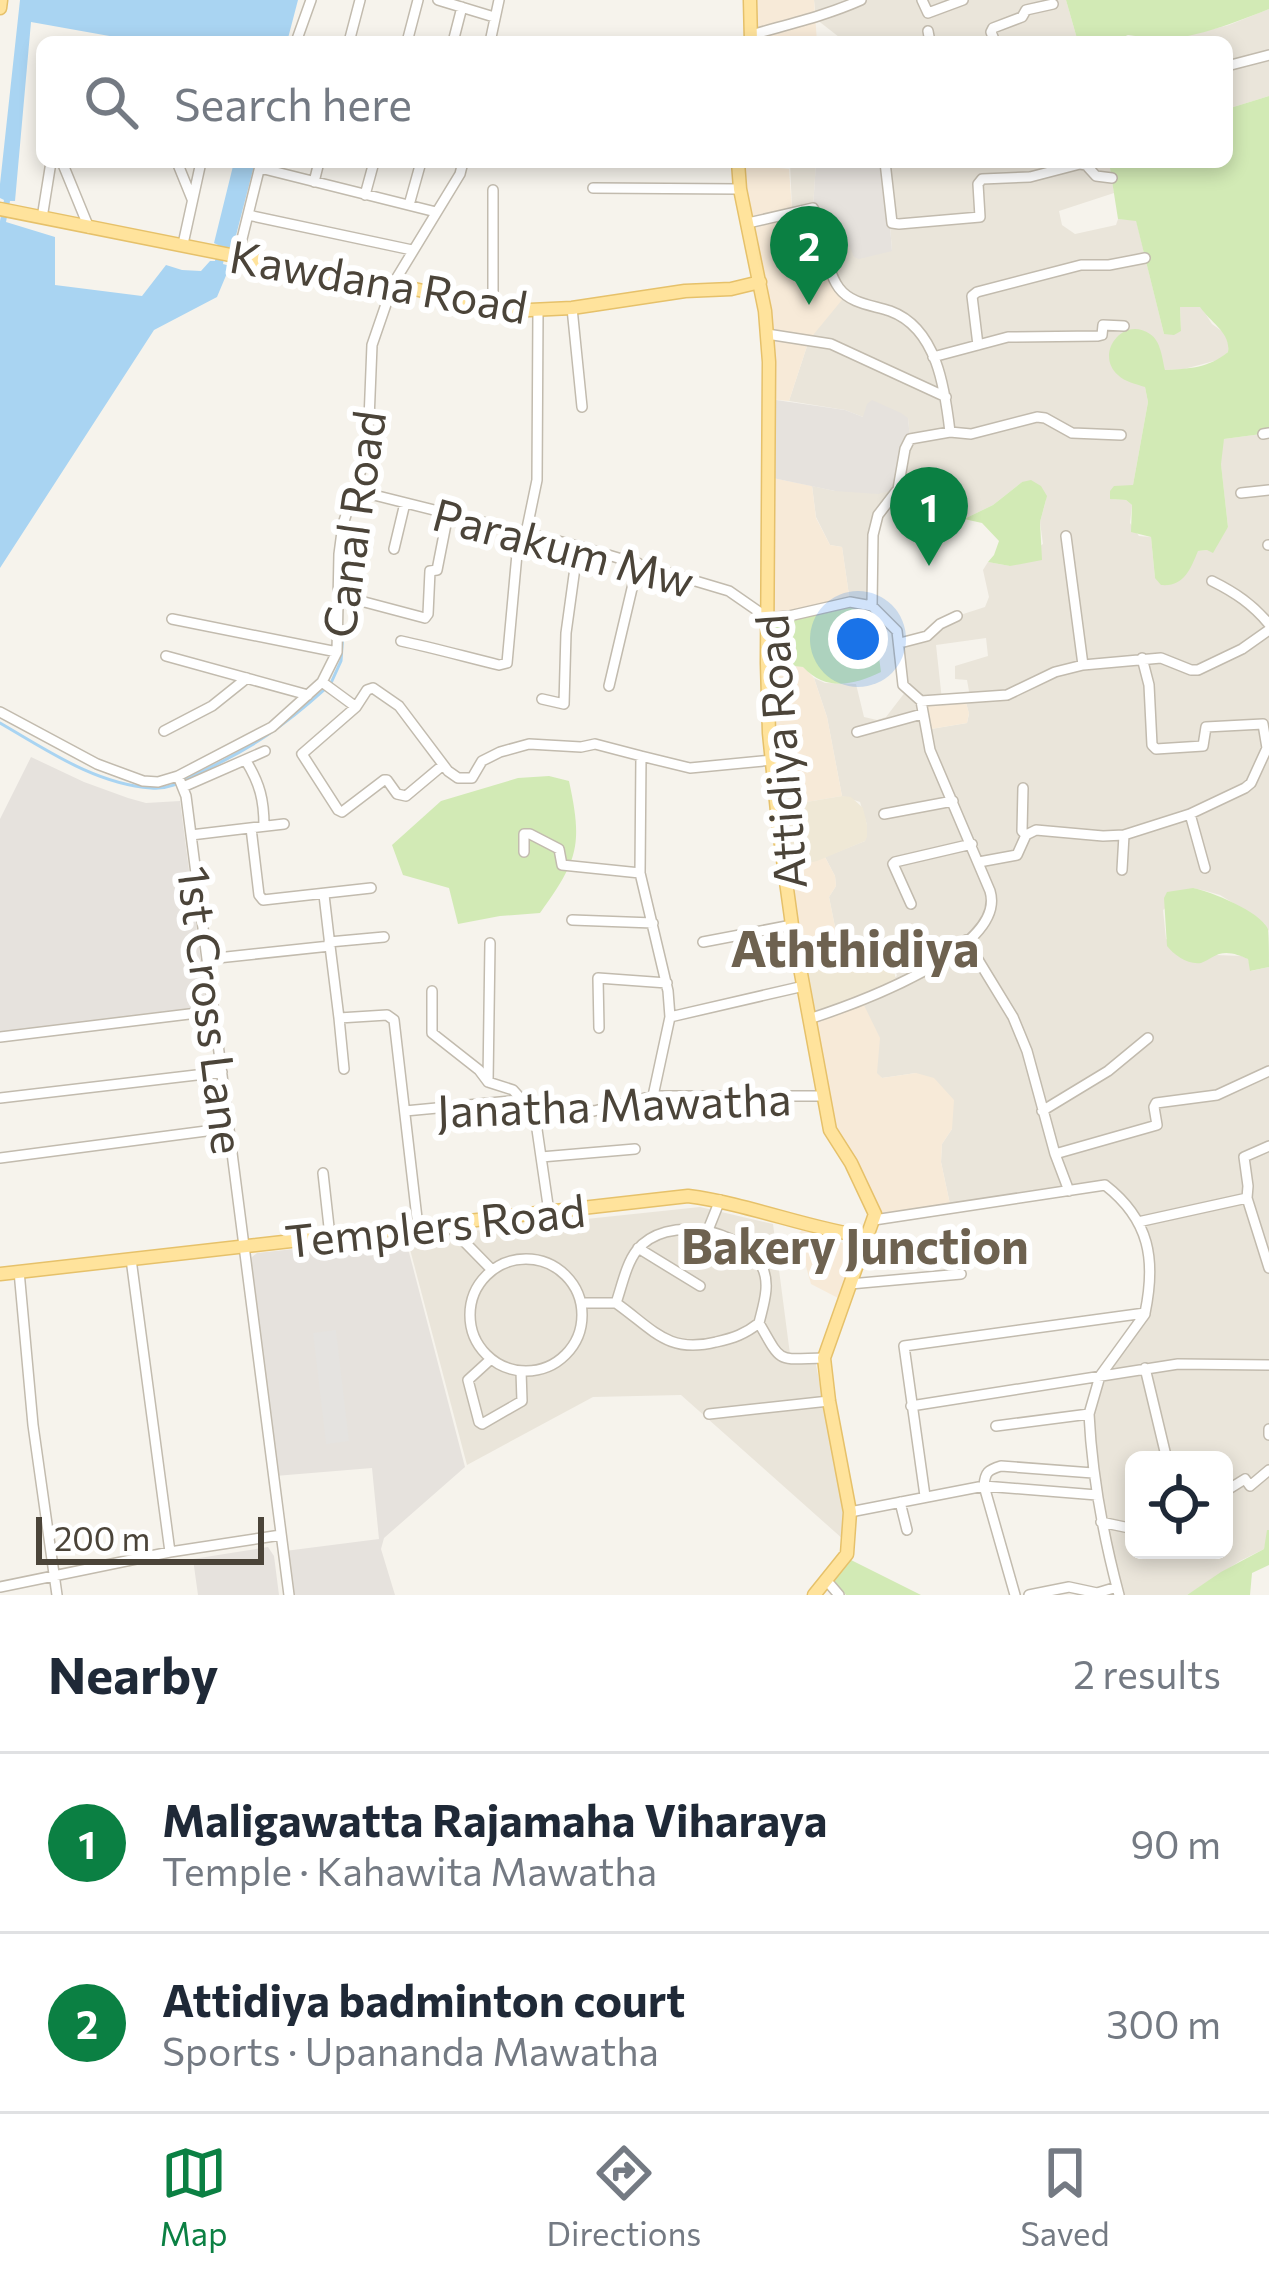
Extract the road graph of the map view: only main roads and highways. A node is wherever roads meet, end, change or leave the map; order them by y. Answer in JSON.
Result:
{"nodes":[{"id":1,"x":750,"y":0,"type":"edge"},
{"id":2,"x":751,"y":36,"type":"edge"},
{"id":3,"x":738,"y":168,"type":"edge"},
{"id":4,"x":0,"y":209,"type":"edge"},
{"id":5,"x":760,"y":282,"type":"junction"},
{"id":6,"x":867,"y":1237,"type":"junction"},
{"id":7,"x":0,"y":1274,"type":"edge"},
{"id":8,"x":814,"y":1595,"type":"edge"}],
"edges":[{"from":1,"to":2,"type":"main road"},
{"from":3,"to":5,"type":"main road","name":"Attidiya Road"},
{"from":4,"to":5,"type":"main road","name":"Kawdana Road"},
{"from":5,"to":6,"type":"main road","name":"Attidiya Road"},
{"from":6,"to":7,"type":"main road","name":"Templers Road"},
{"from":6,"to":8,"type":"main road"}]}
